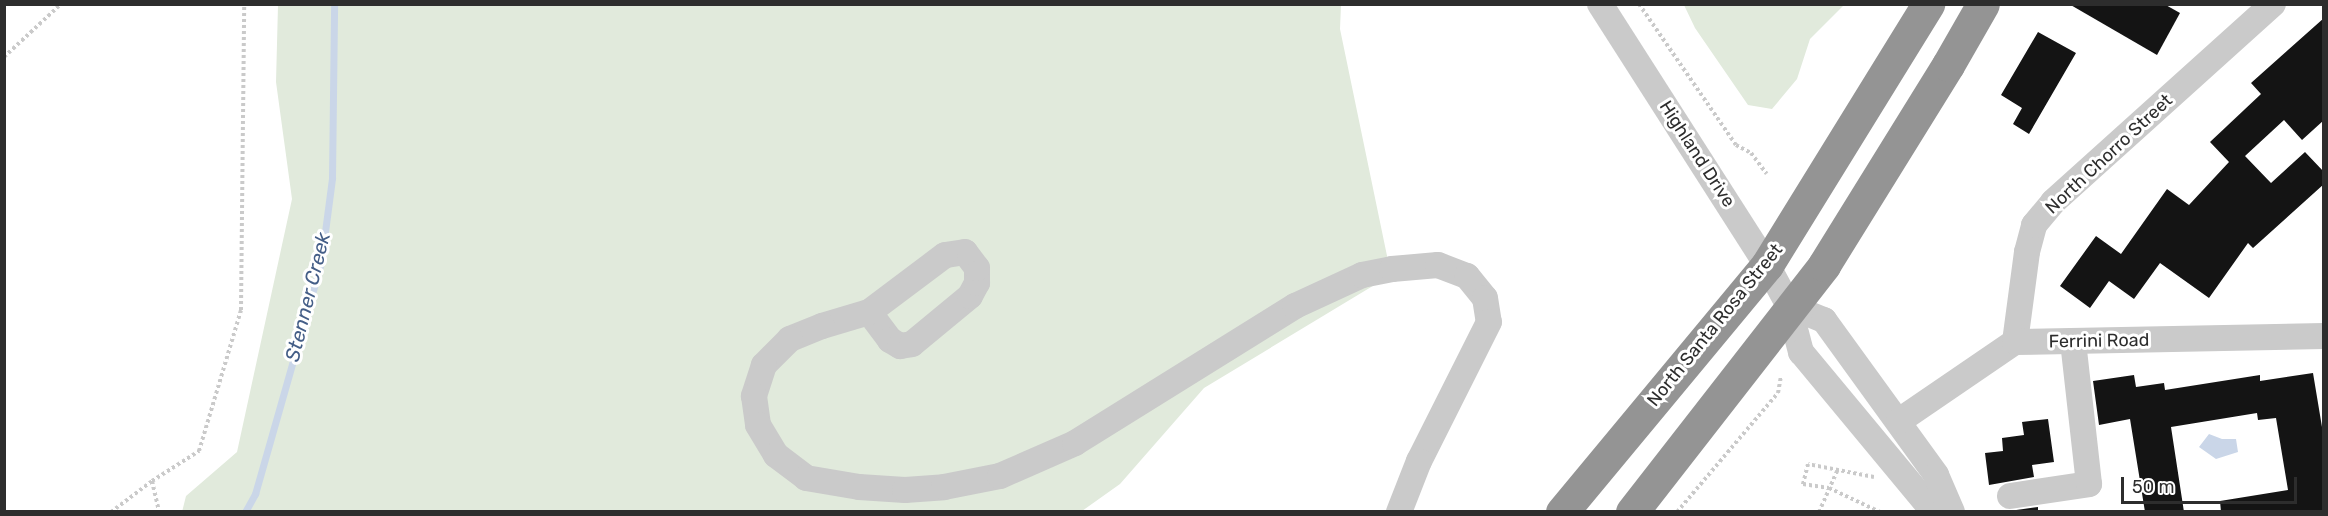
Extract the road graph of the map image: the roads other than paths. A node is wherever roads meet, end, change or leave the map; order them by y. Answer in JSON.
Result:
{"nodes":[{"id":1,"x":1600,"y":4,"type":"edge"},
{"id":2,"x":1928,"y":4,"type":"edge"},
{"id":3,"x":1983,"y":4,"type":"edge"},
{"id":4,"x":2274,"y":4,"type":"edge"},
{"id":5,"x":1767,"y":265,"type":"junction"},
{"id":6,"x":1789,"y":306,"type":"junction"},
{"id":7,"x":869,"y":312,"type":"dead end"},
{"id":8,"x":2324,"y":336,"type":"edge"},
{"id":9,"x":2073,"y":341,"type":"junction"},
{"id":10,"x":2015,"y":342,"type":"junction"},
{"id":11,"x":1899,"y":421,"type":"junction"},
{"id":12,"x":2010,"y":496,"type":"dead end"},
{"id":13,"x":1399,"y":512,"type":"edge"},
{"id":14,"x":1562,"y":512,"type":"edge"},
{"id":15,"x":1632,"y":512,"type":"edge"},
{"id":16,"x":1934,"y":512,"type":"edge"},
{"id":17,"x":1952,"y":512,"type":"edge"}],
"edges":[{"from":1,"to":5,"type":"street","name":"Highland Drive"},
{"from":2,"to":5,"type":"highway","name":"North Santa Rosa Street"},
{"from":3,"to":6,"type":"highway"},
{"from":4,"to":10,"type":"street","name":"North Chorro Street"},
{"from":5,"to":6,"type":"street","name":"Highland Drive"},
{"from":5,"to":14,"type":"highway","name":"North Santa Rosa Street"},
{"from":6,"to":11,"type":"street"},
{"from":6,"to":15,"type":"highway"},
{"from":6,"to":16,"type":"street","name":"Highland Drive"},
{"from":7,"to":13,"type":"street"},
{"from":8,"to":9,"type":"street","name":"Ferrini Road"},
{"from":9,"to":10,"type":"street","name":"Ferrini Road"},
{"from":9,"to":12,"type":"street"},
{"from":10,"to":11,"type":"street"},
{"from":11,"to":17,"type":"street"}]}
